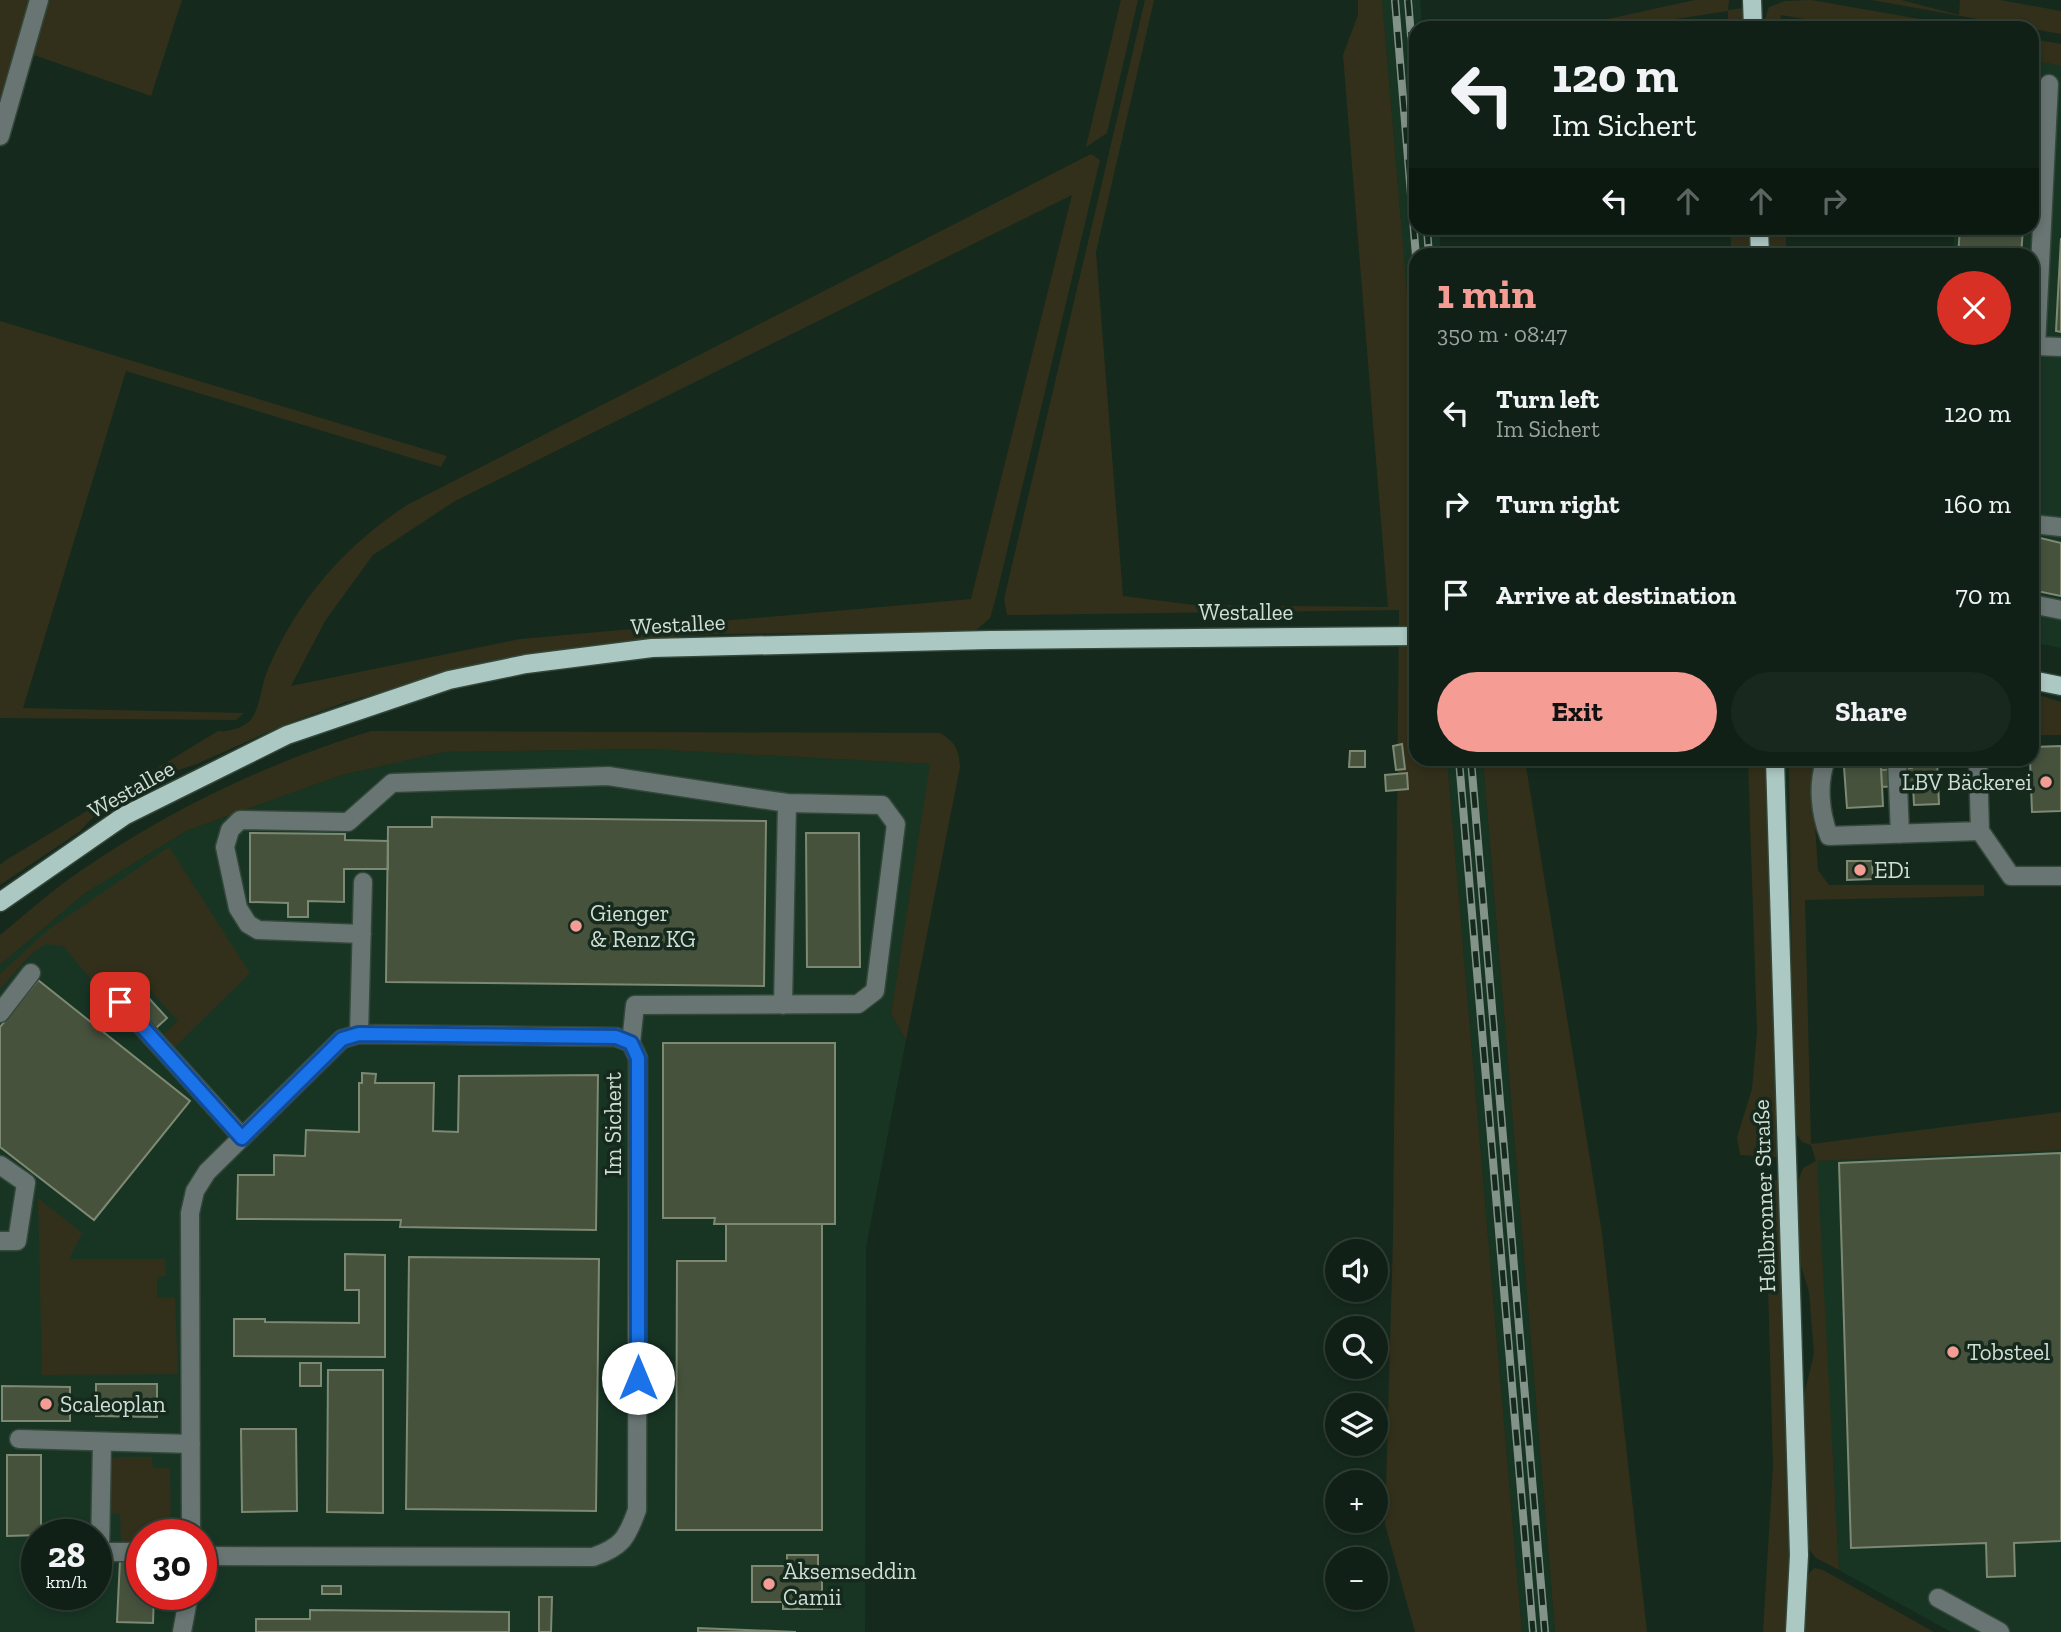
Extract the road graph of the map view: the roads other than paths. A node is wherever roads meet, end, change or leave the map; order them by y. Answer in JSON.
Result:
{"nodes":[{"id":1,"x":38,"y":0,"type":"edge"},
{"id":2,"x":1752,"y":0,"type":"edge"},
{"id":3,"x":1753,"y":21,"type":"edge"},
{"id":4,"x":2049,"y":84,"type":"dead end"},
{"id":5,"x":0,"y":136,"type":"edge"},
{"id":6,"x":2039,"y":286,"type":"edge"},
{"id":7,"x":2039,"y":346,"type":"edge"},
{"id":8,"x":2061,"y":347,"type":"edge"},
{"id":9,"x":2039,"y":525,"type":"edge"},
{"id":10,"x":2061,"y":527,"type":"edge"},
{"id":11,"x":2039,"y":605,"type":"edge"},
{"id":12,"x":2061,"y":610,"type":"edge"},
{"id":13,"x":1409,"y":636,"type":"edge"},
{"id":14,"x":2039,"y":681,"type":"edge"},
{"id":15,"x":2061,"y":686,"type":"edge"},
{"id":16,"x":1775,"y":766,"type":"edge"},
{"id":17,"x":1825,"y":766,"type":"edge"},
{"id":18,"x":1897,"y":766,"type":"edge"},
{"id":19,"x":1978,"y":766,"type":"edge"},
{"id":20,"x":787,"y":803,"type":"junction"},
{"id":21,"x":1980,"y":831,"type":"junction"},
{"id":22,"x":1900,"y":834,"type":"junction"},
{"id":23,"x":2061,"y":876,"type":"edge"},
{"id":24,"x":363,"y":882,"type":"dead end"},
{"id":25,"x":0,"y":902,"type":"edge"},
{"id":26,"x":362,"y":934,"type":"junction"},
{"id":27,"x":31,"y":973,"type":"dead end"},
{"id":28,"x":120,"y":1002,"type":"dead end"},
{"id":29,"x":783,"y":1005,"type":"junction"},
{"id":30,"x":0,"y":1013,"type":"edge"},
{"id":31,"x":359,"y":1034,"type":"junction"},
{"id":32,"x":631,"y":1043,"type":"junction"},
{"id":33,"x":242,"y":1138,"type":"junction"},
{"id":34,"x":0,"y":1165,"type":"edge"},
{"id":35,"x":0,"y":1241,"type":"edge"},
{"id":36,"x":19,"y":1439,"type":"dead end"},
{"id":37,"x":102,"y":1442,"type":"junction"},
{"id":38,"x":191,"y":1444,"type":"junction"},
{"id":39,"x":191,"y":1519,"type":"edge"},
{"id":40,"x":126,"y":1552,"type":"edge"},
{"id":41,"x":217,"y":1556,"type":"edge"},
{"id":42,"x":1938,"y":1598,"type":"dead end"},
{"id":43,"x":186,"y":1610,"type":"edge"},
{"id":44,"x":182,"y":1632,"type":"edge"},
{"id":45,"x":1795,"y":1632,"type":"edge"},
{"id":46,"x":2000,"y":1632,"type":"edge"}],
"edges":[{"from":1,"to":5,"type":"street"},
{"from":2,"to":3,"type":"main road"},
{"from":4,"to":6,"type":"street"},
{"from":7,"to":8,"type":"street"},
{"from":9,"to":10,"type":"street"},
{"from":11,"to":12,"type":"street"},
{"from":13,"to":25,"type":"main road","name":"Westallee"},
{"from":14,"to":15,"type":"main road"},
{"from":16,"to":45,"type":"main road","name":"Heilbronner Straße"},
{"from":17,"to":22,"type":"street"},
{"from":18,"to":22,"type":"street"},
{"from":19,"to":21,"type":"street"},
{"from":20,"to":26,"type":"street"},
{"from":20,"to":29,"type":"street"},
{"from":20,"to":29,"type":"street"},
{"from":21,"to":22,"type":"street"},
{"from":21,"to":23,"type":"street"},
{"from":24,"to":26,"type":"street"},
{"from":26,"to":31,"type":"street"},
{"from":27,"to":30,"type":"street"},
{"from":28,"to":33,"type":"street"},
{"from":29,"to":32,"type":"street"},
{"from":31,"to":32,"type":"street","name":"Im Sichert"},
{"from":31,"to":33,"type":"street"},
{"from":32,"to":41,"type":"street","name":"Im Sichert"},
{"from":33,"to":38,"type":"street"},
{"from":34,"to":35,"type":"street"},
{"from":36,"to":37,"type":"street"},
{"from":37,"to":38,"type":"street"},
{"from":37,"to":40,"type":"street"},
{"from":38,"to":39,"type":"street"},
{"from":42,"to":46,"type":"street"},
{"from":43,"to":44,"type":"street"}]}
